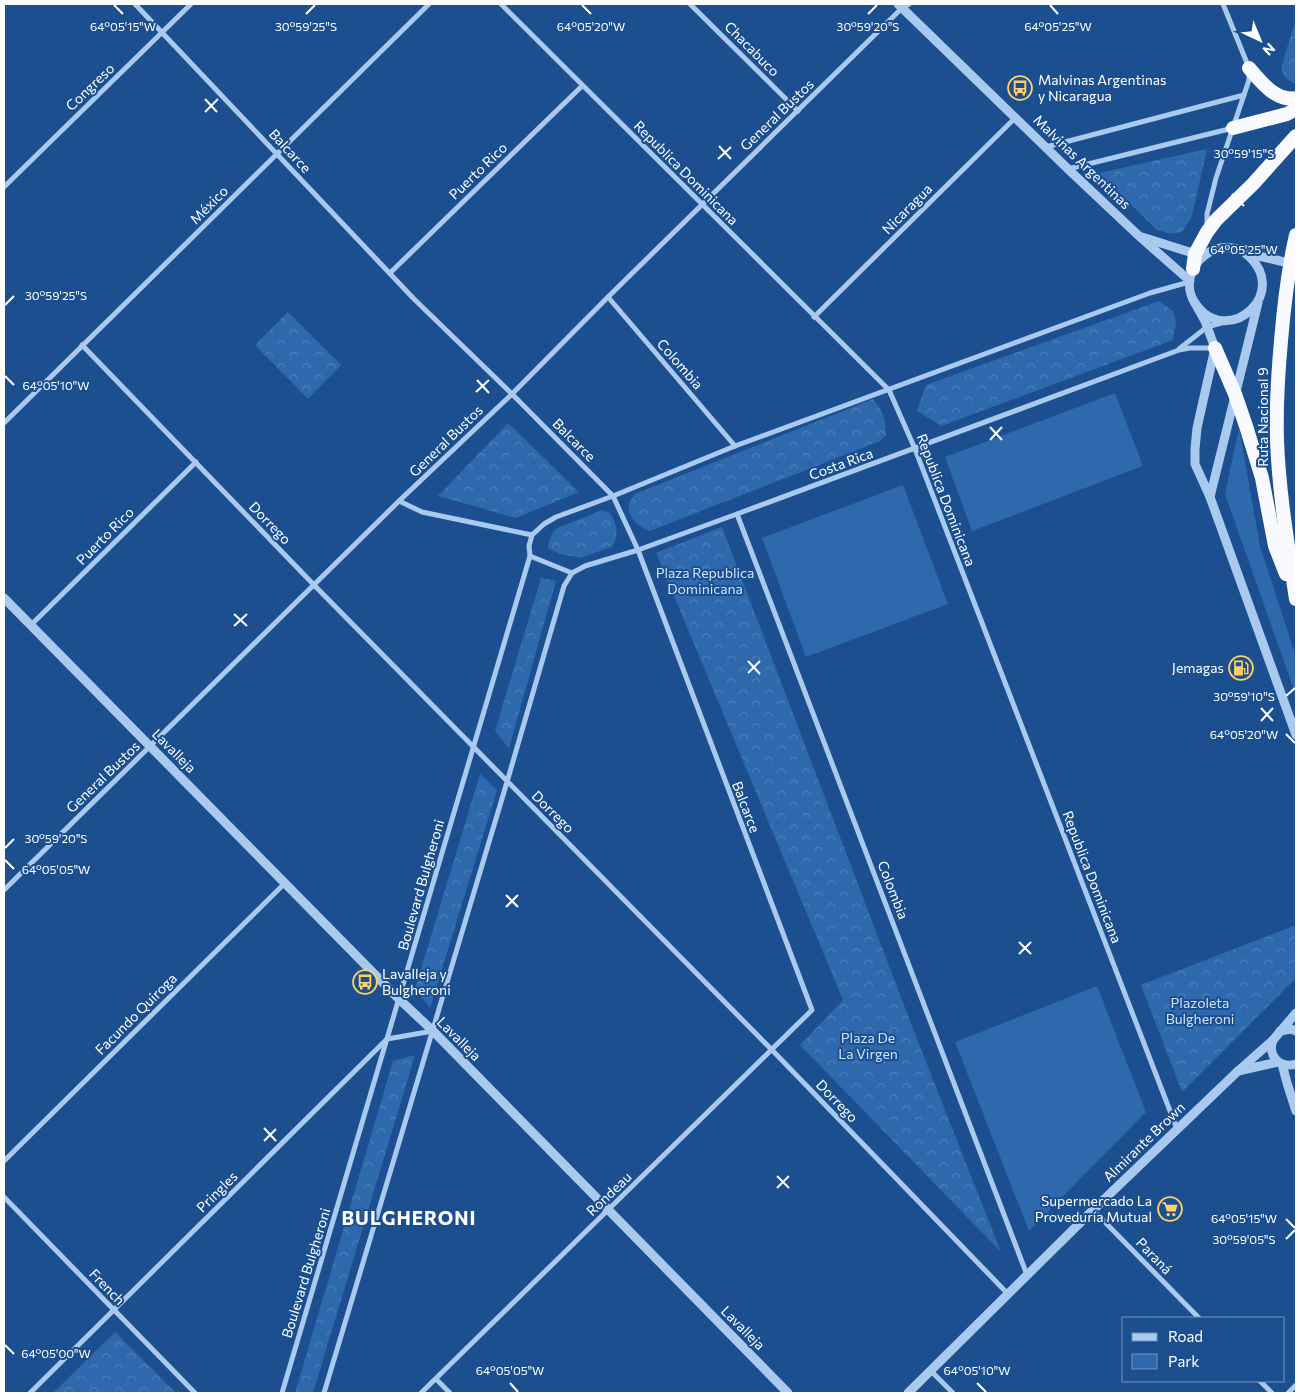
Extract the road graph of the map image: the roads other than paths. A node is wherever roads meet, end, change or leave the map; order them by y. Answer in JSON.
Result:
{"nodes":[{"id":1,"x":135,"y":4,"type":"edge"},
{"id":2,"x":191,"y":4,"type":"edge"},
{"id":3,"x":429,"y":4,"type":"edge"},
{"id":4,"x":501,"y":4,"type":"edge"},
{"id":5,"x":690,"y":4,"type":"edge"},
{"id":6,"x":1223,"y":4,"type":"edge"},
{"id":7,"x":903,"y":5,"type":"edge"},
{"id":8,"x":162,"y":32,"type":"junction"},
{"id":9,"x":1249,"y":68,"type":"junction"},
{"id":10,"x":582,"y":86,"type":"junction"},
{"id":11,"x":1244,"y":95,"type":"junction"},
{"id":12,"x":1296,"y":98,"type":"edge"},
{"id":13,"x":1296,"y":109,"type":"edge"},
{"id":14,"x":798,"y":111,"type":"junction"},
{"id":15,"x":1015,"y":118,"type":"junction"},
{"id":16,"x":1233,"y":128,"type":"junction"},
{"id":17,"x":1296,"y":136,"type":"edge"},
{"id":18,"x":1046,"y":147,"type":"junction"},
{"id":19,"x":277,"y":154,"type":"junction"},
{"id":20,"x":1068,"y":169,"type":"junction"},
{"id":21,"x":4,"y":186,"type":"edge"},
{"id":22,"x":702,"y":205,"type":"junction"},
{"id":23,"x":1207,"y":232,"type":"junction"},
{"id":24,"x":1296,"y":235,"type":"edge"},
{"id":25,"x":1139,"y":236,"type":"junction"},
{"id":26,"x":1245,"y":253,"type":"junction"},
{"id":27,"x":1203,"y":254,"type":"junction"},
{"id":28,"x":1293,"y":264,"type":"edge"},
{"id":29,"x":390,"y":273,"type":"junction"},
{"id":30,"x":1191,"y":277,"type":"junction"},
{"id":31,"x":1260,"y":296,"type":"junction"},
{"id":32,"x":608,"y":297,"type":"junction"},
{"id":33,"x":1195,"y":302,"type":"junction"},
{"id":34,"x":814,"y":317,"type":"junction"},
{"id":35,"x":1231,"y":320,"type":"junction"},
{"id":36,"x":1207,"y":328,"type":"junction"},
{"id":37,"x":82,"y":345,"type":"junction"},
{"id":38,"x":1215,"y":348,"type":"junction"},
{"id":39,"x":1179,"y":350,"type":"junction"},
{"id":40,"x":889,"y":390,"type":"junction"},
{"id":41,"x":512,"y":394,"type":"junction"},
{"id":42,"x":1235,"y":394,"type":"junction"},
{"id":43,"x":4,"y":422,"type":"edge"},
{"id":44,"x":735,"y":446,"type":"junction"},
{"id":45,"x":915,"y":448,"type":"junction"},
{"id":46,"x":196,"y":462,"type":"junction"},
{"id":47,"x":613,"y":496,"type":"junction"},
{"id":48,"x":1210,"y":496,"type":"junction"},
{"id":49,"x":399,"y":501,"type":"junction"},
{"id":50,"x":737,"y":514,"type":"junction"},
{"id":51,"x":532,"y":535,"type":"junction"},
{"id":52,"x":638,"y":550,"type":"junction"},
{"id":53,"x":530,"y":556,"type":"junction"},
{"id":54,"x":572,"y":573,"type":"junction"},
{"id":55,"x":314,"y":585,"type":"junction"},
{"id":56,"x":4,"y":598,"type":"edge"},
{"id":57,"x":1296,"y":600,"type":"edge"},
{"id":58,"x":30,"y":626,"type":"junction"},
{"id":59,"x":1296,"y":734,"type":"edge"},
{"id":60,"x":150,"y":746,"type":"junction"},
{"id":61,"x":474,"y":746,"type":"junction"},
{"id":62,"x":507,"y":782,"type":"junction"},
{"id":63,"x":285,"y":883,"type":"junction"},
{"id":64,"x":4,"y":890,"type":"edge"},
{"id":65,"x":399,"y":999,"type":"junction"},
{"id":66,"x":812,"y":1010,"type":"joint"},
{"id":67,"x":1296,"y":1013,"type":"edge"},
{"id":68,"x":433,"y":1031,"type":"junction"},
{"id":69,"x":1280,"y":1031,"type":"junction"},
{"id":70,"x":1296,"y":1031,"type":"edge"},
{"id":71,"x":387,"y":1039,"type":"junction"},
{"id":72,"x":1273,"y":1040,"type":"junction"},
{"id":73,"x":772,"y":1050,"type":"junction"},
{"id":74,"x":1280,"y":1063,"type":"junction"},
{"id":75,"x":1296,"y":1064,"type":"edge"},
{"id":76,"x":1238,"y":1071,"type":"junction"},
{"id":77,"x":1296,"y":1111,"type":"edge"},
{"id":78,"x":1177,"y":1129,"type":"junction"},
{"id":79,"x":4,"y":1161,"type":"edge"},
{"id":80,"x":4,"y":1197,"type":"edge"},
{"id":81,"x":608,"y":1210,"type":"junction"},
{"id":82,"x":1093,"y":1210,"type":"junction"},
{"id":83,"x":1028,"y":1275,"type":"junction"},
{"id":84,"x":1008,"y":1294,"type":"junction"},
{"id":85,"x":114,"y":1310,"type":"junction"},
{"id":86,"x":1198,"y":1317,"type":"edge"},
{"id":87,"x":931,"y":1371,"type":"junction"},
{"id":88,"x":436,"y":1379,"type":"junction"},
{"id":89,"x":1261,"y":1382,"type":"edge"},
{"id":90,"x":1296,"y":1385,"type":"edge"},
{"id":91,"x":30,"y":1393,"type":"edge"},
{"id":92,"x":195,"y":1393,"type":"edge"},
{"id":93,"x":282,"y":1393,"type":"edge"},
{"id":94,"x":324,"y":1393,"type":"edge"},
{"id":95,"x":421,"y":1393,"type":"edge"},
{"id":96,"x":450,"y":1393,"type":"edge"},
{"id":97,"x":788,"y":1393,"type":"edge"},
{"id":98,"x":908,"y":1393,"type":"edge"},
{"id":99,"x":953,"y":1393,"type":"edge"},
{"id":100,"x":1272,"y":1393,"type":"edge"},
{"id":101,"x":1288,"y":1393,"type":"edge"}],
"edges":[{"from":1,"to":8,"type":"street","name":"Balcarce"},
{"from":2,"to":8,"type":"street","name":"Congreso"},
{"from":3,"to":19,"type":"street","name":"México"},
{"from":4,"to":10,"type":"street","name":"Republica Dominicana"},
{"from":5,"to":14,"type":"street","name":"Chacabuco"},
{"from":6,"to":9,"type":"street"},
{"from":7,"to":14,"type":"street","name":"General Bustos"},
{"from":7,"to":15,"type":"street","name":"Malvinas Argentinas"},
{"from":8,"to":19,"type":"street","name":"Balcarce"},
{"from":8,"to":21,"type":"street","name":"Congreso"},
{"from":9,"to":11,"type":"street"},
{"from":9,"to":12,"type":"highway"},
{"from":10,"to":22,"type":"street","name":"Republica Dominicana"},
{"from":10,"to":29,"type":"street","name":"Puerto Rico"},
{"from":11,"to":16,"type":"street"},
{"from":11,"to":18,"type":"street"},
{"from":13,"to":16,"type":"highway"},
{"from":14,"to":22,"type":"street","name":"General Bustos"},
{"from":15,"to":18,"type":"street","name":"Malvinas Argentinas"},
{"from":15,"to":34,"type":"street","name":"Nicaragua"},
{"from":16,"to":20,"type":"street"},
{"from":16,"to":23,"type":"street"},
{"from":17,"to":23,"type":"highway"},
{"from":18,"to":20,"type":"street","name":"Malvinas Argentinas"},
{"from":19,"to":29,"type":"street","name":"Balcarce"},
{"from":19,"to":37,"type":"street","name":"México"},
{"from":20,"to":25,"type":"street","name":"Malvinas Argentinas"},
{"from":22,"to":32,"type":"street","name":"General Bustos"},
{"from":22,"to":34,"type":"street","name":"Republica Dominicana"},
{"from":23,"to":27,"type":"highway"},
{"from":24,"to":28,"type":"highway","name":"Ruta Nacional 9"},
{"from":25,"to":27,"type":"street"},
{"from":25,"to":30,"type":"street","name":"Malvinas Argentinas"},
{"from":26,"to":27,"type":"street"},
{"from":26,"to":28,"type":"street"},
{"from":26,"to":31,"type":"street"},
{"from":27,"to":30,"type":"highway"},
{"from":28,"to":57,"type":"highway","name":"Ruta Nacional 9"},
{"from":29,"to":41,"type":"street","name":"Balcarce"},
{"from":30,"to":33,"type":"street"},
{"from":30,"to":40,"type":"street"},
{"from":31,"to":35,"type":"street"},
{"from":31,"to":42,"type":"street"},
{"from":32,"to":41,"type":"street","name":"General Bustos"},
{"from":32,"to":44,"type":"street","name":"Colombia"},
{"from":33,"to":35,"type":"street"},
{"from":33,"to":36,"type":"street"},
{"from":34,"to":40,"type":"street","name":"Republica Dominicana"},
{"from":35,"to":36,"type":"street","name":"Costa Rica"},
{"from":36,"to":38,"type":"street"},
{"from":36,"to":39,"type":"street","name":"Costa Rica"},
{"from":37,"to":43,"type":"street","name":"México"},
{"from":37,"to":46,"type":"street","name":"Dorrego"},
{"from":38,"to":39,"type":"street","name":"Costa Rica"},
{"from":38,"to":42,"type":"highway"},
{"from":38,"to":48,"type":"street"},
{"from":39,"to":45,"type":"street","name":"Costa Rica"},
{"from":40,"to":44,"type":"street"},
{"from":40,"to":45,"type":"street","name":"Republica Dominicana"},
{"from":41,"to":47,"type":"street","name":"Balcarce"},
{"from":41,"to":49,"type":"street","name":"General Bustos"},
{"from":42,"to":48,"type":"street"},
{"from":42,"to":57,"type":"highway"},
{"from":44,"to":47,"type":"street"},
{"from":45,"to":50,"type":"street","name":"Costa Rica"},
{"from":45,"to":78,"type":"street","name":"Republica Dominicana"},
{"from":46,"to":55,"type":"street","name":"Dorrego"},
{"from":46,"to":58,"type":"street","name":"Puerto Rico"},
{"from":47,"to":51,"type":"street"},
{"from":47,"to":52,"type":"street","name":"Balcarce"},
{"from":48,"to":59,"type":"street"},
{"from":49,"to":51,"type":"street"},
{"from":49,"to":55,"type":"street","name":"General Bustos"},
{"from":50,"to":52,"type":"street","name":"Costa Rica"},
{"from":50,"to":83,"type":"street","name":"Colombia"},
{"from":51,"to":53,"type":"street"},
{"from":52,"to":54,"type":"street","name":"Costa Rica"},
{"from":52,"to":66,"type":"street","name":"Balcarce"},
{"from":53,"to":54,"type":"street"},
{"from":53,"to":61,"type":"street","name":"Boulevard Bulgheroni"},
{"from":54,"to":62,"type":"street"},
{"from":55,"to":60,"type":"street","name":"General Bustos"},
{"from":55,"to":61,"type":"street","name":"Dorrego"},
{"from":56,"to":58,"type":"street","name":"Lavalleja"},
{"from":58,"to":60,"type":"street","name":"Lavalleja"},
{"from":60,"to":63,"type":"street","name":"Lavalleja"},
{"from":60,"to":64,"type":"street","name":"General Bustos"},
{"from":61,"to":62,"type":"street","name":"Dorrego"},
{"from":61,"to":65,"type":"street","name":"Boulevard Bulgheroni"},
{"from":62,"to":68,"type":"street"},
{"from":62,"to":73,"type":"street","name":"Dorrego"},
{"from":63,"to":65,"type":"street","name":"Lavalleja"},
{"from":63,"to":79,"type":"street","name":"Facundo Quiroga"},
{"from":65,"to":68,"type":"street","name":"Lavalleja"},
{"from":65,"to":71,"type":"street","name":"Boulevard Bulgheroni"},
{"from":66,"to":73,"type":"street","name":"Rondeau"},
{"from":67,"to":69,"type":"street","name":"Almirante Brown"},
{"from":68,"to":71,"type":"street"},
{"from":68,"to":81,"type":"street","name":"Lavalleja"},
{"from":68,"to":94,"type":"street"},
{"from":69,"to":70,"type":"street"},
{"from":69,"to":72,"type":"street","name":"Almirante Brown"},
{"from":71,"to":85,"type":"street","name":"Pringles"},
{"from":71,"to":93,"type":"street","name":"Boulevard Bulgheroni"},
{"from":72,"to":74,"type":"street"},
{"from":72,"to":76,"type":"street","name":"Almirante Brown"},
{"from":73,"to":81,"type":"street","name":"Rondeau"},
{"from":73,"to":84,"type":"street","name":"Dorrego"},
{"from":74,"to":75,"type":"street"},
{"from":74,"to":76,"type":"street"},
{"from":74,"to":77,"type":"street"},
{"from":76,"to":78,"type":"street","name":"Almirante Brown"},
{"from":78,"to":82,"type":"street","name":"Almirante Brown"},
{"from":80,"to":85,"type":"street","name":"French"},
{"from":81,"to":88,"type":"street","name":"Rondeau"},
{"from":81,"to":97,"type":"street","name":"Lavalleja"},
{"from":82,"to":83,"type":"street","name":"Almirante Brown"},
{"from":82,"to":86,"type":"street","name":"Paraná"},
{"from":83,"to":84,"type":"street","name":"Almirante Brown"},
{"from":84,"to":87,"type":"street","name":"Almirante Brown"},
{"from":85,"to":91,"type":"street","name":"Pringles"},
{"from":85,"to":92,"type":"street","name":"French"},
{"from":87,"to":98,"type":"street","name":"Almirante Brown"},
{"from":87,"to":99,"type":"street"},
{"from":88,"to":95,"type":"street","name":"Rondeau"},
{"from":88,"to":96,"type":"street"},
{"from":89,"to":100,"type":"street"},
{"from":90,"to":101,"type":"street"}]}
